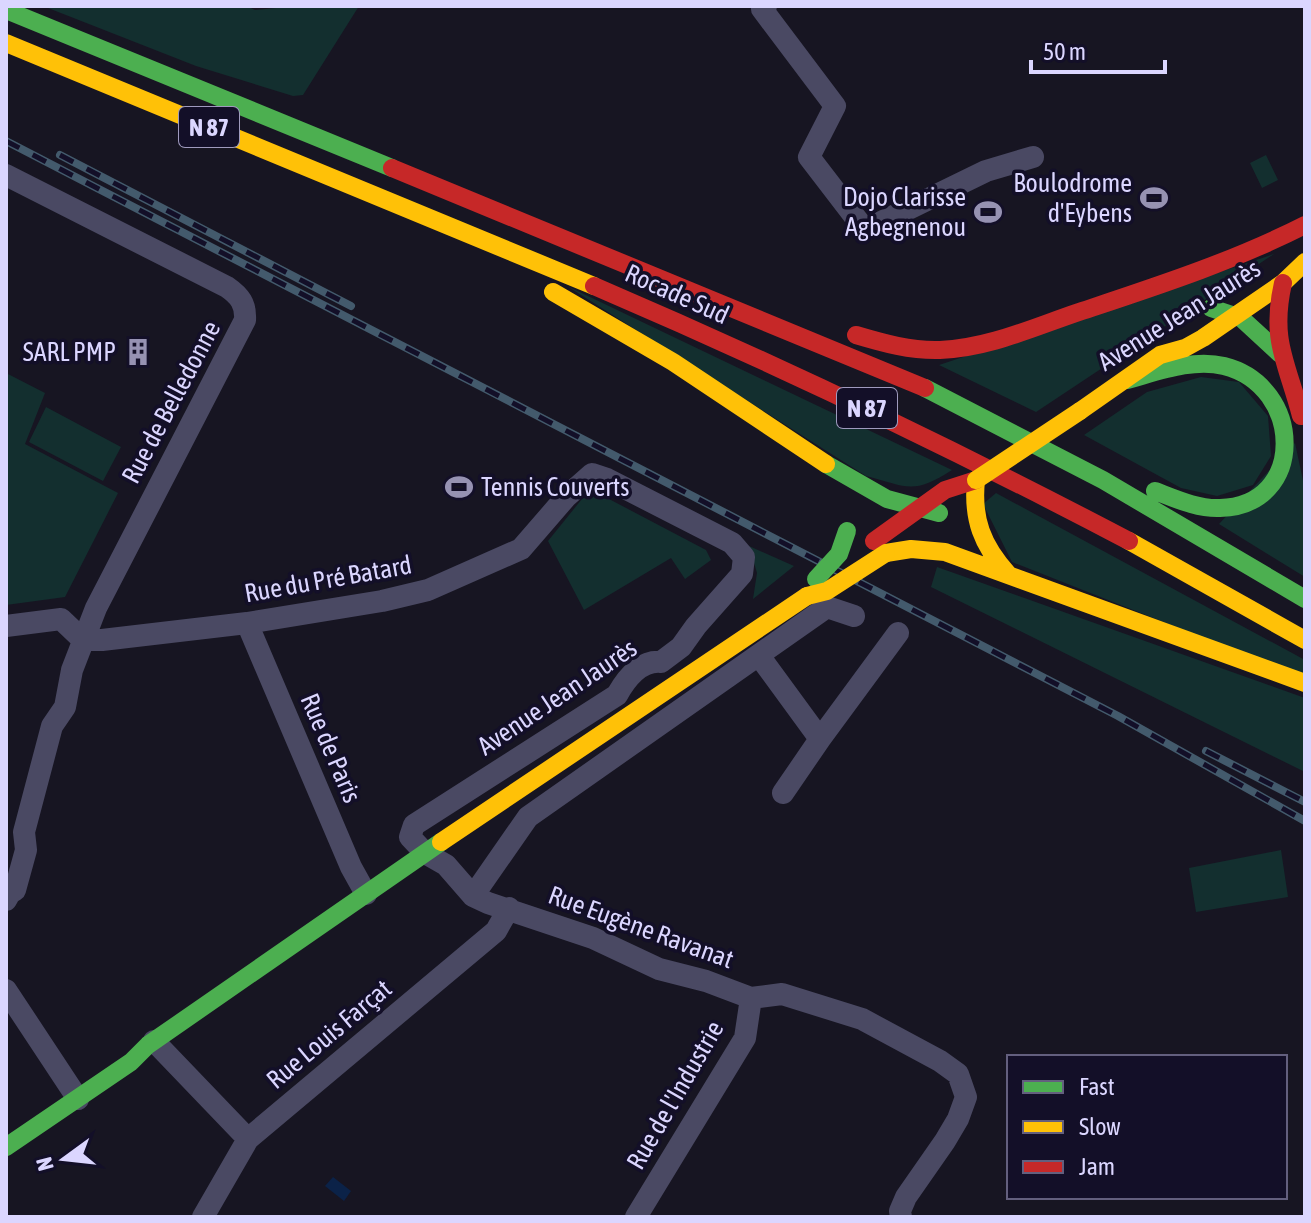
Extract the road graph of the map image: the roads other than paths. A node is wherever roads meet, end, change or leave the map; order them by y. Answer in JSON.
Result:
{"nodes":[{"id":1,"x":766,"y":6,"type":"edge"},
{"id":2,"x":6,"y":10,"type":"edge"},
{"id":3,"x":6,"y":43,"type":"edge"},
{"id":4,"x":1033,"y":157,"type":"dead end"},
{"id":5,"x":6,"y":175,"type":"edge"},
{"id":6,"x":412,"y":210,"type":"junction"},
{"id":7,"x":1305,"y":225,"type":"edge"},
{"id":8,"x":582,"y":246,"type":"junction"},
{"id":9,"x":1305,"y":251,"type":"edge"},
{"id":10,"x":1305,"y":262,"type":"edge"},
{"id":11,"x":515,"y":273,"type":"dead end"},
{"id":12,"x":1278,"y":276,"type":"junction"},
{"id":13,"x":539,"y":285,"type":"dead end"},
{"id":14,"x":1229,"y":296,"type":"dead end"},
{"id":15,"x":1238,"y":314,"type":"junction"},
{"id":16,"x":1201,"y":316,"type":"junction"},
{"id":17,"x":801,"y":317,"type":"dead end"},
{"id":18,"x":844,"y":331,"type":"dead end"},
{"id":19,"x":1280,"y":354,"type":"junction"},
{"id":20,"x":1160,"y":355,"type":"junction"},
{"id":21,"x":1127,"y":380,"type":"junction"},
{"id":22,"x":979,"y":413,"type":"junction"},
{"id":23,"x":1305,"y":432,"type":"edge"},
{"id":24,"x":817,"y":459,"type":"junction"},
{"id":25,"x":592,"y":474,"type":"joint"},
{"id":26,"x":976,"y":480,"type":"junction"},
{"id":27,"x":841,"y":491,"type":"dead end"},
{"id":28,"x":918,"y":508,"type":"junction"},
{"id":29,"x":845,"y":511,"type":"dead end"},
{"id":30,"x":939,"y":513,"type":"junction"},
{"id":31,"x":880,"y":547,"type":"junction"},
{"id":32,"x":1008,"y":574,"type":"junction"},
{"id":33,"x":811,"y":588,"type":"junction"},
{"id":34,"x":1305,"y":599,"type":"edge"},
{"id":35,"x":854,"y":616,"type":"dead end"},
{"id":36,"x":247,"y":623,"type":"junction"},
{"id":37,"x":6,"y":626,"type":"edge"},
{"id":38,"x":898,"y":633,"type":"dead end"},
{"id":39,"x":83,"y":640,"type":"junction"},
{"id":40,"x":1305,"y":640,"type":"edge"},
{"id":41,"x":760,"y":657,"type":"junction"},
{"id":42,"x":1305,"y":683,"type":"edge"},
{"id":43,"x":820,"y":739,"type":"junction"},
{"id":44,"x":783,"y":793,"type":"dead end"},
{"id":45,"x":425,"y":853,"type":"junction"},
{"id":46,"x":366,"y":894,"type":"junction"},
{"id":47,"x":473,"y":896,"type":"junction"},
{"id":48,"x":6,"y":900,"type":"edge"},
{"id":49,"x":509,"y":908,"type":"junction"},
{"id":50,"x":6,"y":990,"type":"edge"},
{"id":51,"x":751,"y":998,"type":"junction"},
{"id":52,"x":151,"y":1043,"type":"junction"},
{"id":53,"x":75,"y":1094,"type":"junction"},
{"id":54,"x":6,"y":1131,"type":"edge"},
{"id":55,"x":248,"y":1139,"type":"junction"},
{"id":56,"x":6,"y":1147,"type":"edge"},
{"id":57,"x":203,"y":1217,"type":"edge"},
{"id":58,"x":636,"y":1217,"type":"edge"},
{"id":59,"x":901,"y":1217,"type":"edge"}],
"edges":[{"from":1,"to":4,"type":"street"},
{"from":2,"to":8,"type":"main road","name":"Rocade Sud","number":"N 87"},
{"from":3,"to":6,"type":"main road","name":"Rocade Sud","number":"N 87"},
{"from":5,"to":39,"type":"street","name":"Rue de Belledonne"},
{"from":6,"to":11,"type":"main road"},
{"from":6,"to":40,"type":"main road","name":"Rocade Sud","number":"N 87"},
{"from":7,"to":18,"type":"main road"},
{"from":8,"to":17,"type":"main road"},
{"from":8,"to":22,"type":"main road","name":"Rocade Sud","number":"N 87"},
{"from":9,"to":12,"type":"main road"},
{"from":10,"to":12,"type":"main road","name":"Avenue Jean Jaurès"},
{"from":12,"to":15,"type":"main road","name":"Avenue Jean Jaurès"},
{"from":12,"to":19,"type":"main road"},
{"from":13,"to":24,"type":"main road"},
{"from":14,"to":16,"type":"main road"},
{"from":15,"to":16,"type":"main road"},
{"from":15,"to":19,"type":"main road"},
{"from":15,"to":20,"type":"main road","name":"Avenue Jean Jaurès"},
{"from":16,"to":20,"type":"main road"},
{"from":19,"to":23,"type":"main road"},
{"from":20,"to":21,"type":"main road","name":"Avenue Jean Jaurès"},
{"from":21,"to":22,"type":"main road"},
{"from":21,"to":26,"type":"main road","name":"Avenue Jean Jaurès","bridge":true},
{"from":22,"to":34,"type":"main road","name":"Rocade Sud","number":"N 87"},
{"from":24,"to":27,"type":"main road"},
{"from":24,"to":28,"type":"main road"},
{"from":25,"to":36,"type":"street","name":"Rue du Pré Batard"},
{"from":25,"to":45,"type":"street","name":"Avenue Jean Jaurès"},
{"from":26,"to":28,"type":"main road"},
{"from":26,"to":30,"type":"main road"},
{"from":26,"to":32,"type":"main road"},
{"from":28,"to":30,"type":"main road"},
{"from":28,"to":31,"type":"main road"},
{"from":29,"to":33,"type":"main road","bridge":true},
{"from":30,"to":31,"type":"main road"},
{"from":31,"to":32,"type":"main road"},
{"from":31,"to":33,"type":"main road","bridge":true},
{"from":32,"to":42,"type":"main road"},
{"from":33,"to":45,"type":"main road"},
{"from":35,"to":41,"type":"street"},
{"from":36,"to":39,"type":"street","name":"Rue du Pré Batard"},
{"from":36,"to":46,"type":"street","name":"Rue de Paris"},
{"from":37,"to":39,"type":"street"},
{"from":38,"to":43,"type":"street"},
{"from":39,"to":48,"type":"street","name":"Rue de Belledonne"},
{"from":41,"to":43,"type":"street"},
{"from":41,"to":47,"type":"street"},
{"from":43,"to":44,"type":"street"},
{"from":45,"to":46,"type":"main road"},
{"from":45,"to":47,"type":"street"},
{"from":46,"to":52,"type":"main road"},
{"from":47,"to":49,"type":"street","name":"Rue Eugène Ravanat"},
{"from":49,"to":51,"type":"street","name":"Rue Eugène Ravanat"},
{"from":49,"to":55,"type":"street","name":"Rue Louis Farçat"},
{"from":50,"to":53,"type":"street"},
{"from":51,"to":58,"type":"street","name":"Rue de l'Industrie"},
{"from":51,"to":59,"type":"street","name":"Rue Eugène Ravanat"},
{"from":52,"to":53,"type":"main road"},
{"from":52,"to":55,"type":"street"},
{"from":53,"to":54,"type":"main road"},
{"from":53,"to":56,"type":"main road"},
{"from":55,"to":57,"type":"street","name":"Rue Louis Farçat"}]}
